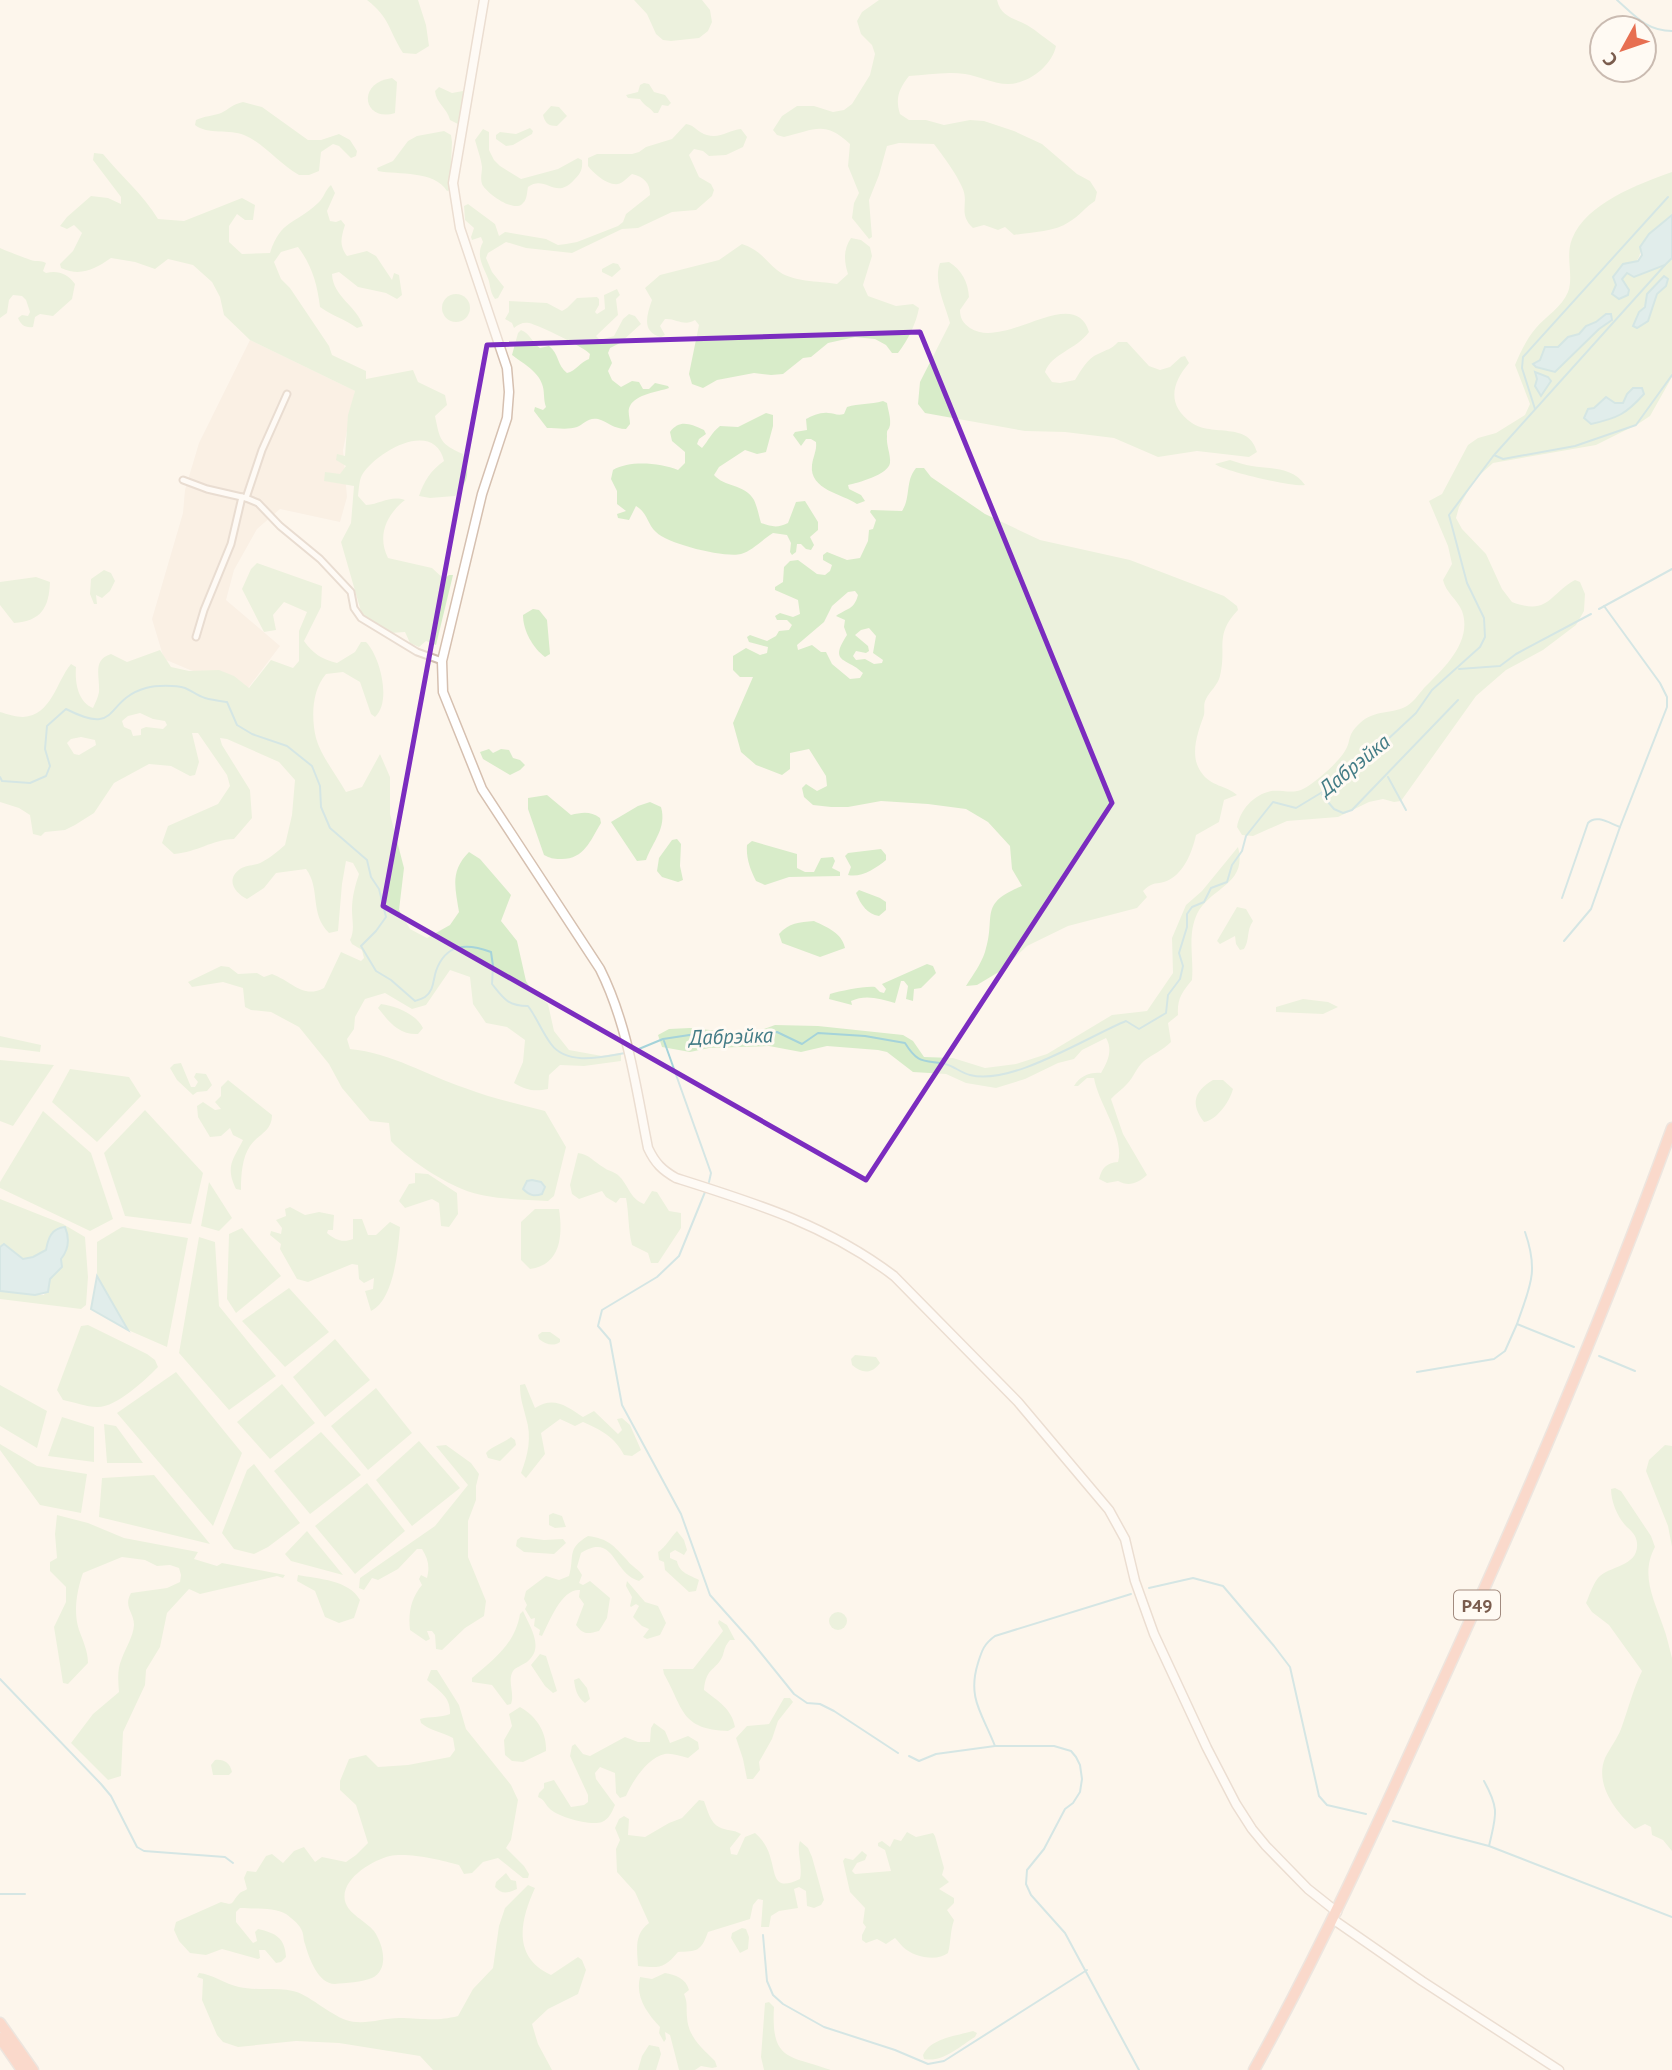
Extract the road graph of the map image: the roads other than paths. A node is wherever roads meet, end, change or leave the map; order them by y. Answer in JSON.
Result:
{"nodes":[{"id":1,"x":484,"y":0,"type":"edge"},
{"id":2,"x":287,"y":394,"type":"dead end"},
{"id":3,"x":183,"y":480,"type":"dead end"},
{"id":4,"x":244,"y":497,"type":"junction"},
{"id":5,"x":196,"y":637,"type":"dead end"},
{"id":6,"x":442,"y":660,"type":"junction"},
{"id":7,"x":1672,"y":1128,"type":"edge"},
{"id":8,"x":1335,"y":1916,"type":"junction"},
{"id":9,"x":0,"y":2023,"type":"edge"},
{"id":10,"x":0,"y":2038,"type":"edge"},
{"id":11,"x":22,"y":2070,"type":"edge"},
{"id":12,"x":33,"y":2070,"type":"edge"},
{"id":13,"x":1254,"y":2070,"type":"edge"},
{"id":14,"x":1559,"y":2070,"type":"edge"}],
"edges":[{"from":1,"to":6,"type":"street"},
{"from":2,"to":4,"type":"street"},
{"from":3,"to":4,"type":"street"},
{"from":4,"to":5,"type":"street"},
{"from":4,"to":6,"type":"street"},
{"from":6,"to":8,"type":"street"},
{"from":7,"to":8,"type":"highway","number":"Р49"},
{"from":8,"to":13,"type":"highway","number":"Р49"},
{"from":8,"to":14,"type":"street"},
{"from":9,"to":12,"type":"highway"},
{"from":10,"to":11,"type":"highway"}]}
